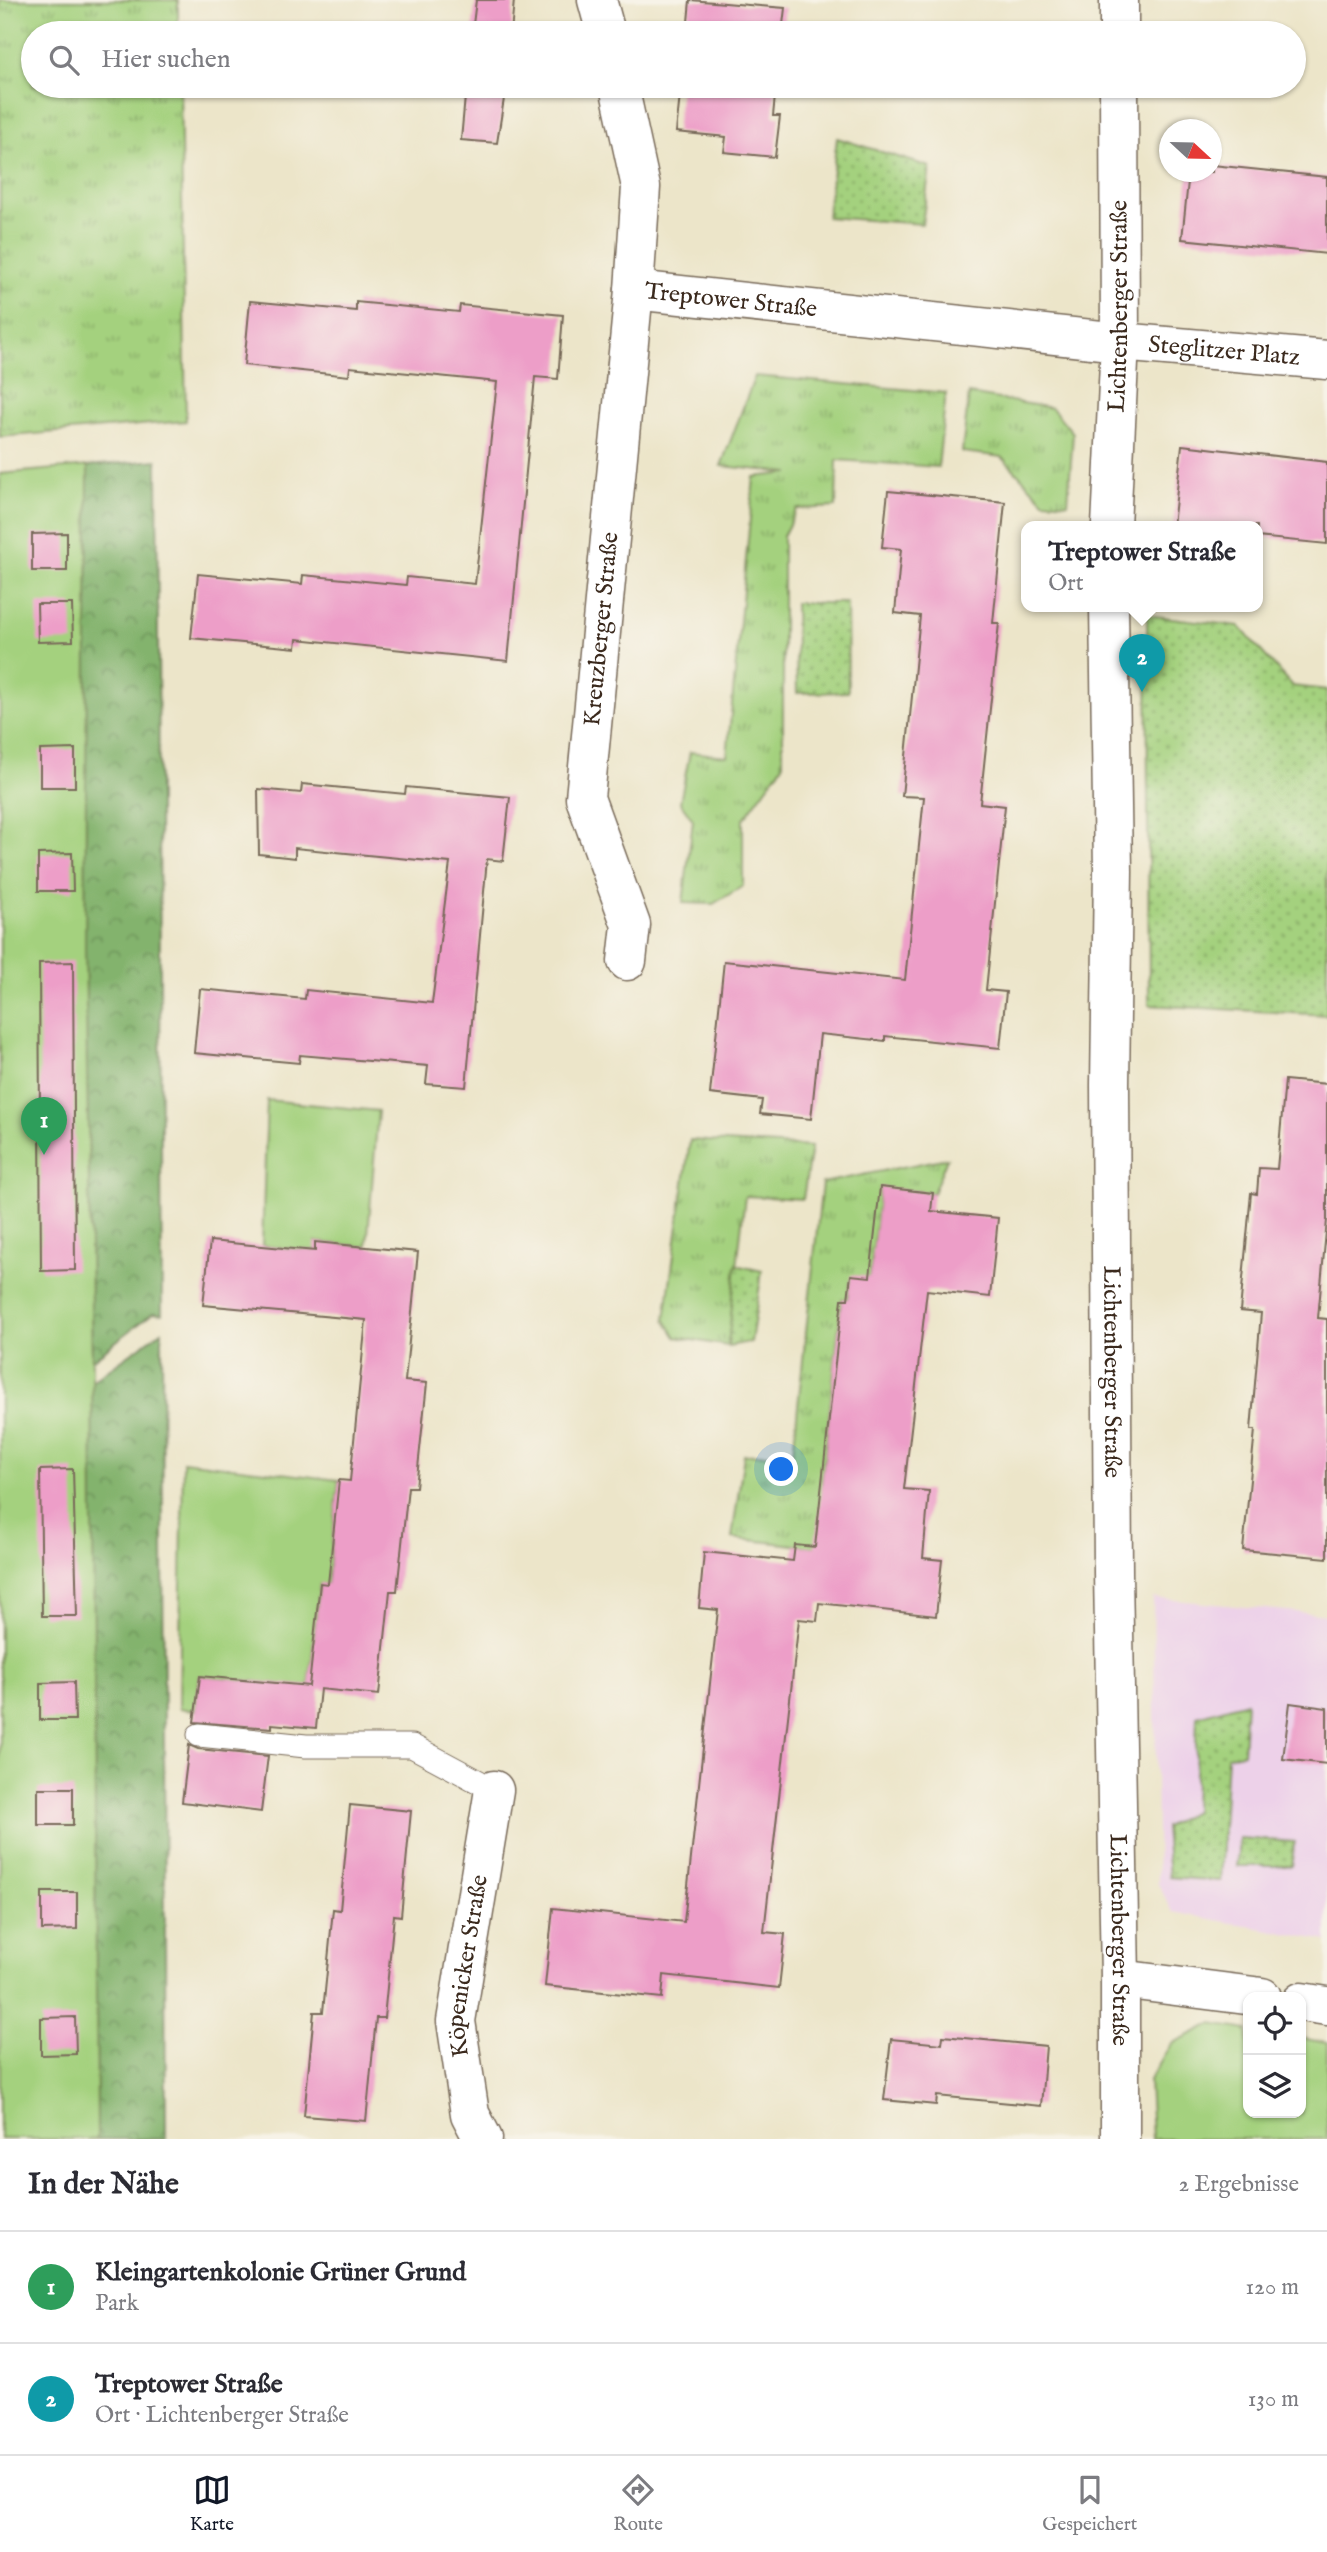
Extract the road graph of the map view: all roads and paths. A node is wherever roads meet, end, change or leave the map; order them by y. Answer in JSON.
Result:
{"nodes":[{"id":1,"x":597,"y":0,"type":"edge"},
{"id":2,"x":1119,"y":0,"type":"edge"},
{"id":3,"x":603,"y":21,"type":"edge"},
{"id":4,"x":1119,"y":21,"type":"edge"},
{"id":5,"x":622,"y":98,"type":"edge"},
{"id":6,"x":1119,"y":98,"type":"edge"},
{"id":7,"x":634,"y":290,"type":"junction"},
{"id":8,"x":1120,"y":342,"type":"junction"},
{"id":9,"x":1327,"y":360,"type":"edge"},
{"id":10,"x":1111,"y":521,"type":"edge"},
{"id":11,"x":1108,"y":612,"type":"edge"},
{"id":12,"x":627,"y":961,"type":"dead end"},
{"id":13,"x":199,"y":1735,"type":"dead end"},
{"id":14,"x":494,"y":1790,"type":"joint"},
{"id":15,"x":1120,"y":1979,"type":"junction"},
{"id":16,"x":1243,"y":1995,"type":"edge"},
{"id":17,"x":1306,"y":2003,"type":"edge"},
{"id":18,"x":1327,"y":2006,"type":"edge"},
{"id":19,"x":483,"y":2139,"type":"edge"},
{"id":20,"x":1120,"y":2139,"type":"edge"}],
"edges":[{"from":1,"to":3,"type":"street"},
{"from":2,"to":4,"type":"street"},
{"from":5,"to":7,"type":"street","name":"Treptower Straße"},
{"from":6,"to":8,"type":"street","name":"Lichtenberger Straße"},
{"from":7,"to":8,"type":"street","name":"Treptower Straße"},
{"from":7,"to":12,"type":"street","name":"Kreuzberger Straße"},
{"from":8,"to":9,"type":"street","name":"Steglitzer Platz"},
{"from":8,"to":10,"type":"street","name":"Lichtenberger Straße"},
{"from":11,"to":15,"type":"street","name":"Lichtenberger Straße"},
{"from":13,"to":14,"type":"lane"},
{"from":14,"to":19,"type":"street","name":"Köpenicker Straße"},
{"from":15,"to":16,"type":"street"},
{"from":15,"to":20,"type":"street","name":"Lichtenberger Straße"},
{"from":17,"to":18,"type":"street"}]}
